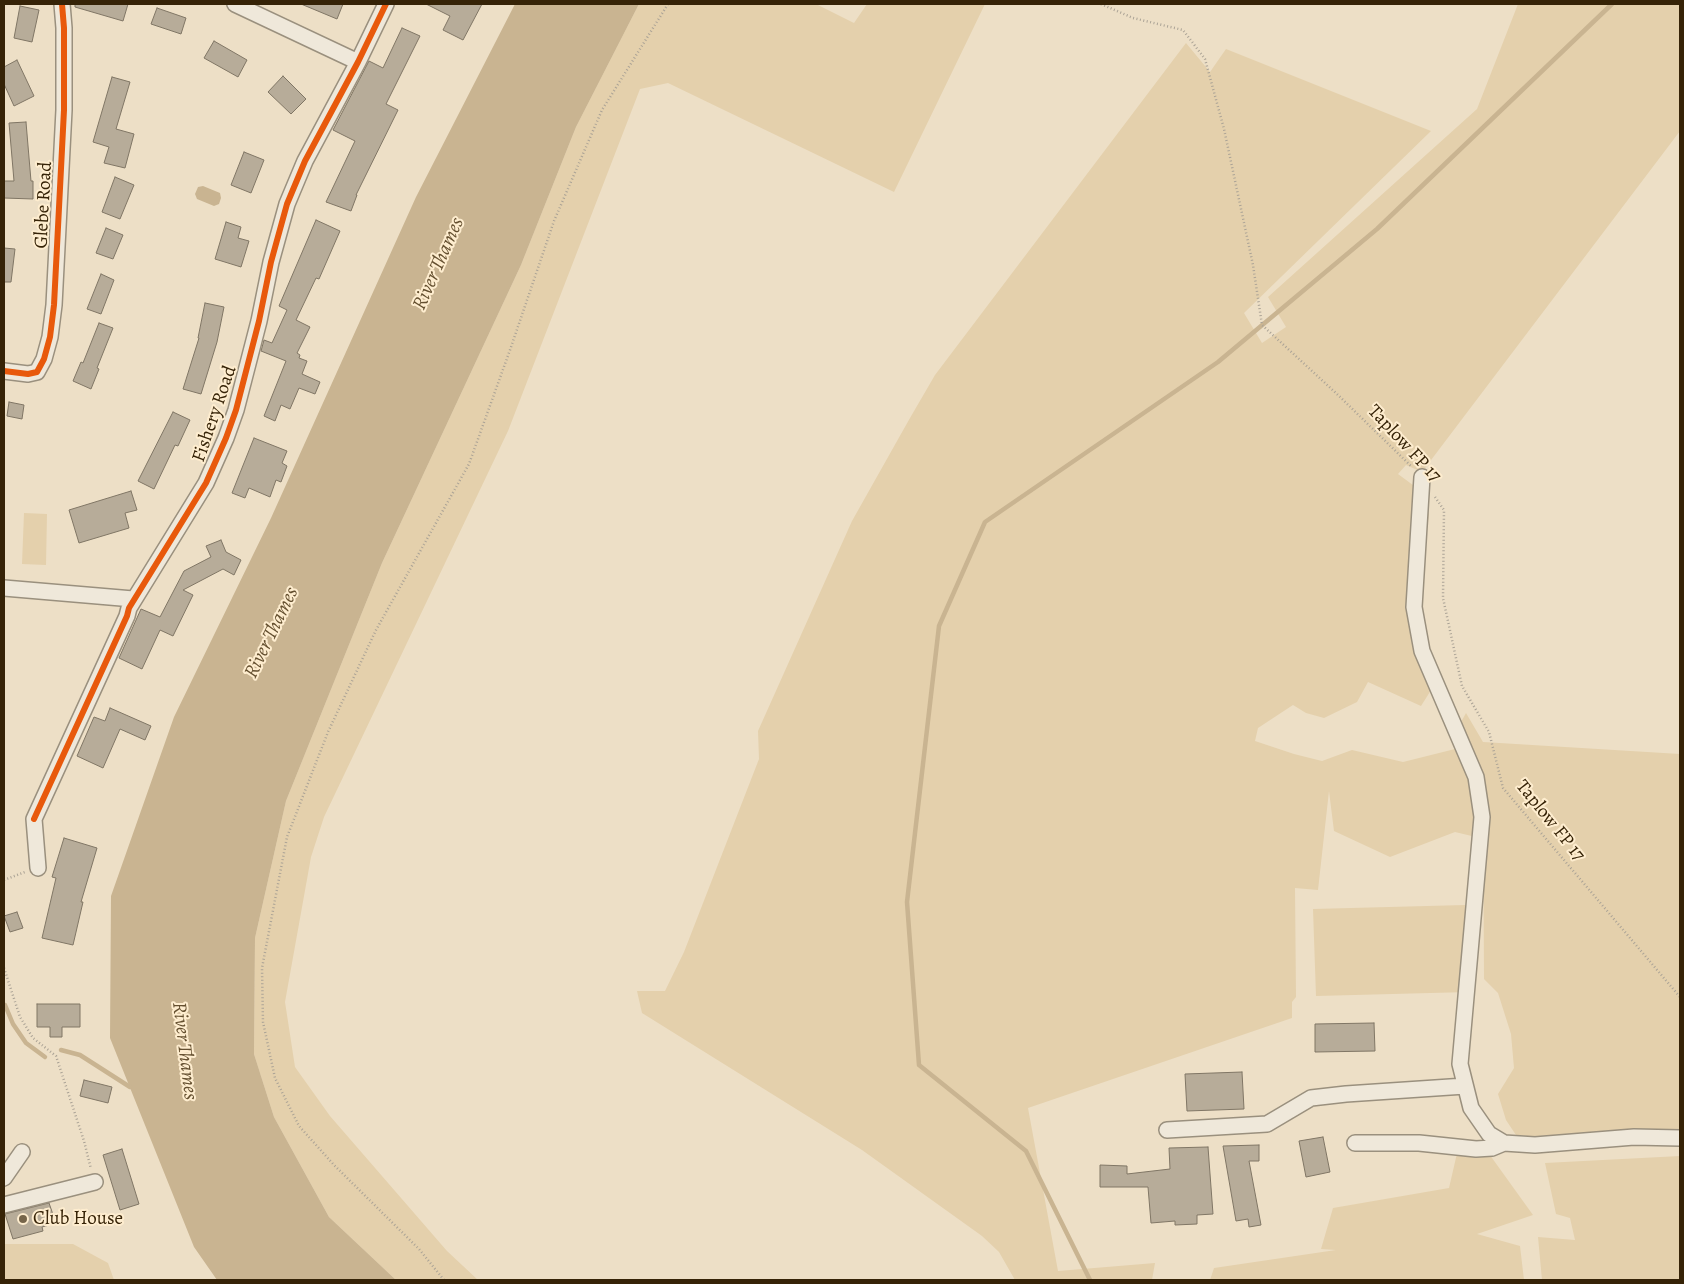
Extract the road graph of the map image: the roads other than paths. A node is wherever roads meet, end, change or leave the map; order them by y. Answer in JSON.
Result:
{"nodes":[{"id":1,"x":62,"y":4,"type":"edge"},
{"id":2,"x":235,"y":4,"type":"edge"},
{"id":3,"x":386,"y":4,"type":"edge"},
{"id":4,"x":358,"y":62,"type":"junction"},
{"id":5,"x":4,"y":371,"type":"edge"},
{"id":6,"x":1422,"y":477,"type":"road end"},
{"id":7,"x":4,"y":588,"type":"edge"},
{"id":8,"x":134,"y":600,"type":"junction"},
{"id":9,"x":38,"y":868,"type":"road end"},
{"id":10,"x":1465,"y":1086,"type":"junction"},
{"id":11,"x":1167,"y":1130,"type":"dead end"},
{"id":12,"x":1680,"y":1138,"type":"edge"},
{"id":13,"x":1355,"y":1143,"type":"dead end"},
{"id":14,"x":1504,"y":1143,"type":"junction"},
{"id":15,"x":22,"y":1152,"type":"dead end"},
{"id":16,"x":4,"y":1178,"type":"edge"},
{"id":17,"x":95,"y":1182,"type":"road end"},
{"id":18,"x":4,"y":1205,"type":"edge"}],
"edges":[{"from":1,"to":5,"type":"street","name":"Glebe Road"},
{"from":2,"to":4,"type":"street"},
{"from":3,"to":4,"type":"street","name":"Fishery Road"},
{"from":4,"to":8,"type":"street","name":"Fishery Road"},
{"from":6,"to":10,"type":"street"},
{"from":7,"to":8,"type":"street"},
{"from":8,"to":9,"type":"street","name":"Fishery Road"},
{"from":10,"to":11,"type":"street"},
{"from":10,"to":14,"type":"street"},
{"from":12,"to":14,"type":"street"},
{"from":13,"to":14,"type":"street"},
{"from":15,"to":16,"type":"street"},
{"from":17,"to":18,"type":"street"}]}
